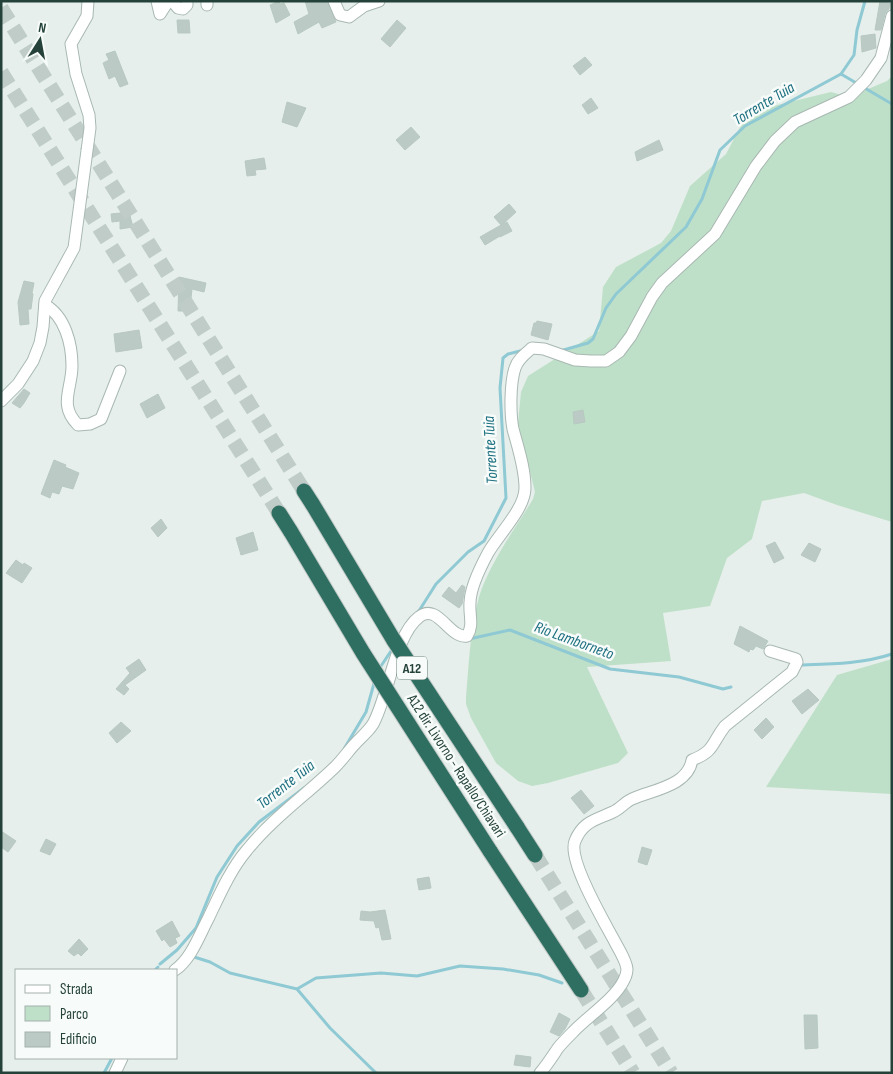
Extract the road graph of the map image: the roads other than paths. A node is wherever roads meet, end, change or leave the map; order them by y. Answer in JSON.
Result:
{"nodes":[{"id":1,"x":88,"y":1,"type":"edge"},
{"id":2,"x":157,"y":1,"type":"edge"},
{"id":3,"x":172,"y":1,"type":"edge"},
{"id":4,"x":187,"y":1,"type":"edge"},
{"id":5,"x":334,"y":1,"type":"edge"},
{"id":6,"x":379,"y":1,"type":"edge"},
{"id":7,"x":892,"y":16,"type":"edge"},
{"id":8,"x":44,"y":305,"type":"junction"},
{"id":9,"x":120,"y":371,"type":"dead end"},
{"id":10,"x":1,"y":401,"type":"edge"},
{"id":11,"x":304,"y":491,"type":"tunnel mouth"},
{"id":12,"x":279,"y":513,"type":"tunnel mouth"},
{"id":13,"x":770,"y":651,"type":"dead end"},
{"id":14,"x":535,"y":855,"type":"tunnel mouth"},
{"id":15,"x":176,"y":969,"type":"edge"},
{"id":16,"x":581,"y":990,"type":"tunnel mouth"},
{"id":17,"x":122,"y":1059,"type":"edge"},
{"id":18,"x":115,"y":1073,"type":"edge"},
{"id":19,"x":540,"y":1073,"type":"edge"}],
"edges":[{"from":1,"to":8,"type":"street"},
{"from":2,"to":3,"type":"street"},
{"from":3,"to":4,"type":"street"},
{"from":5,"to":6,"type":"street"},
{"from":7,"to":15,"type":"street"},
{"from":8,"to":9,"type":"street"},
{"from":8,"to":10,"type":"street"},
{"from":11,"to":14,"type":"highway","number":"A12","bridge":true},
{"from":12,"to":16,"type":"highway","name":"A12 dir. Livorno - Rapallo/Chiavari","number":"A12","bridge":true},
{"from":13,"to":19,"type":"street"},
{"from":17,"to":18,"type":"street"}]}
